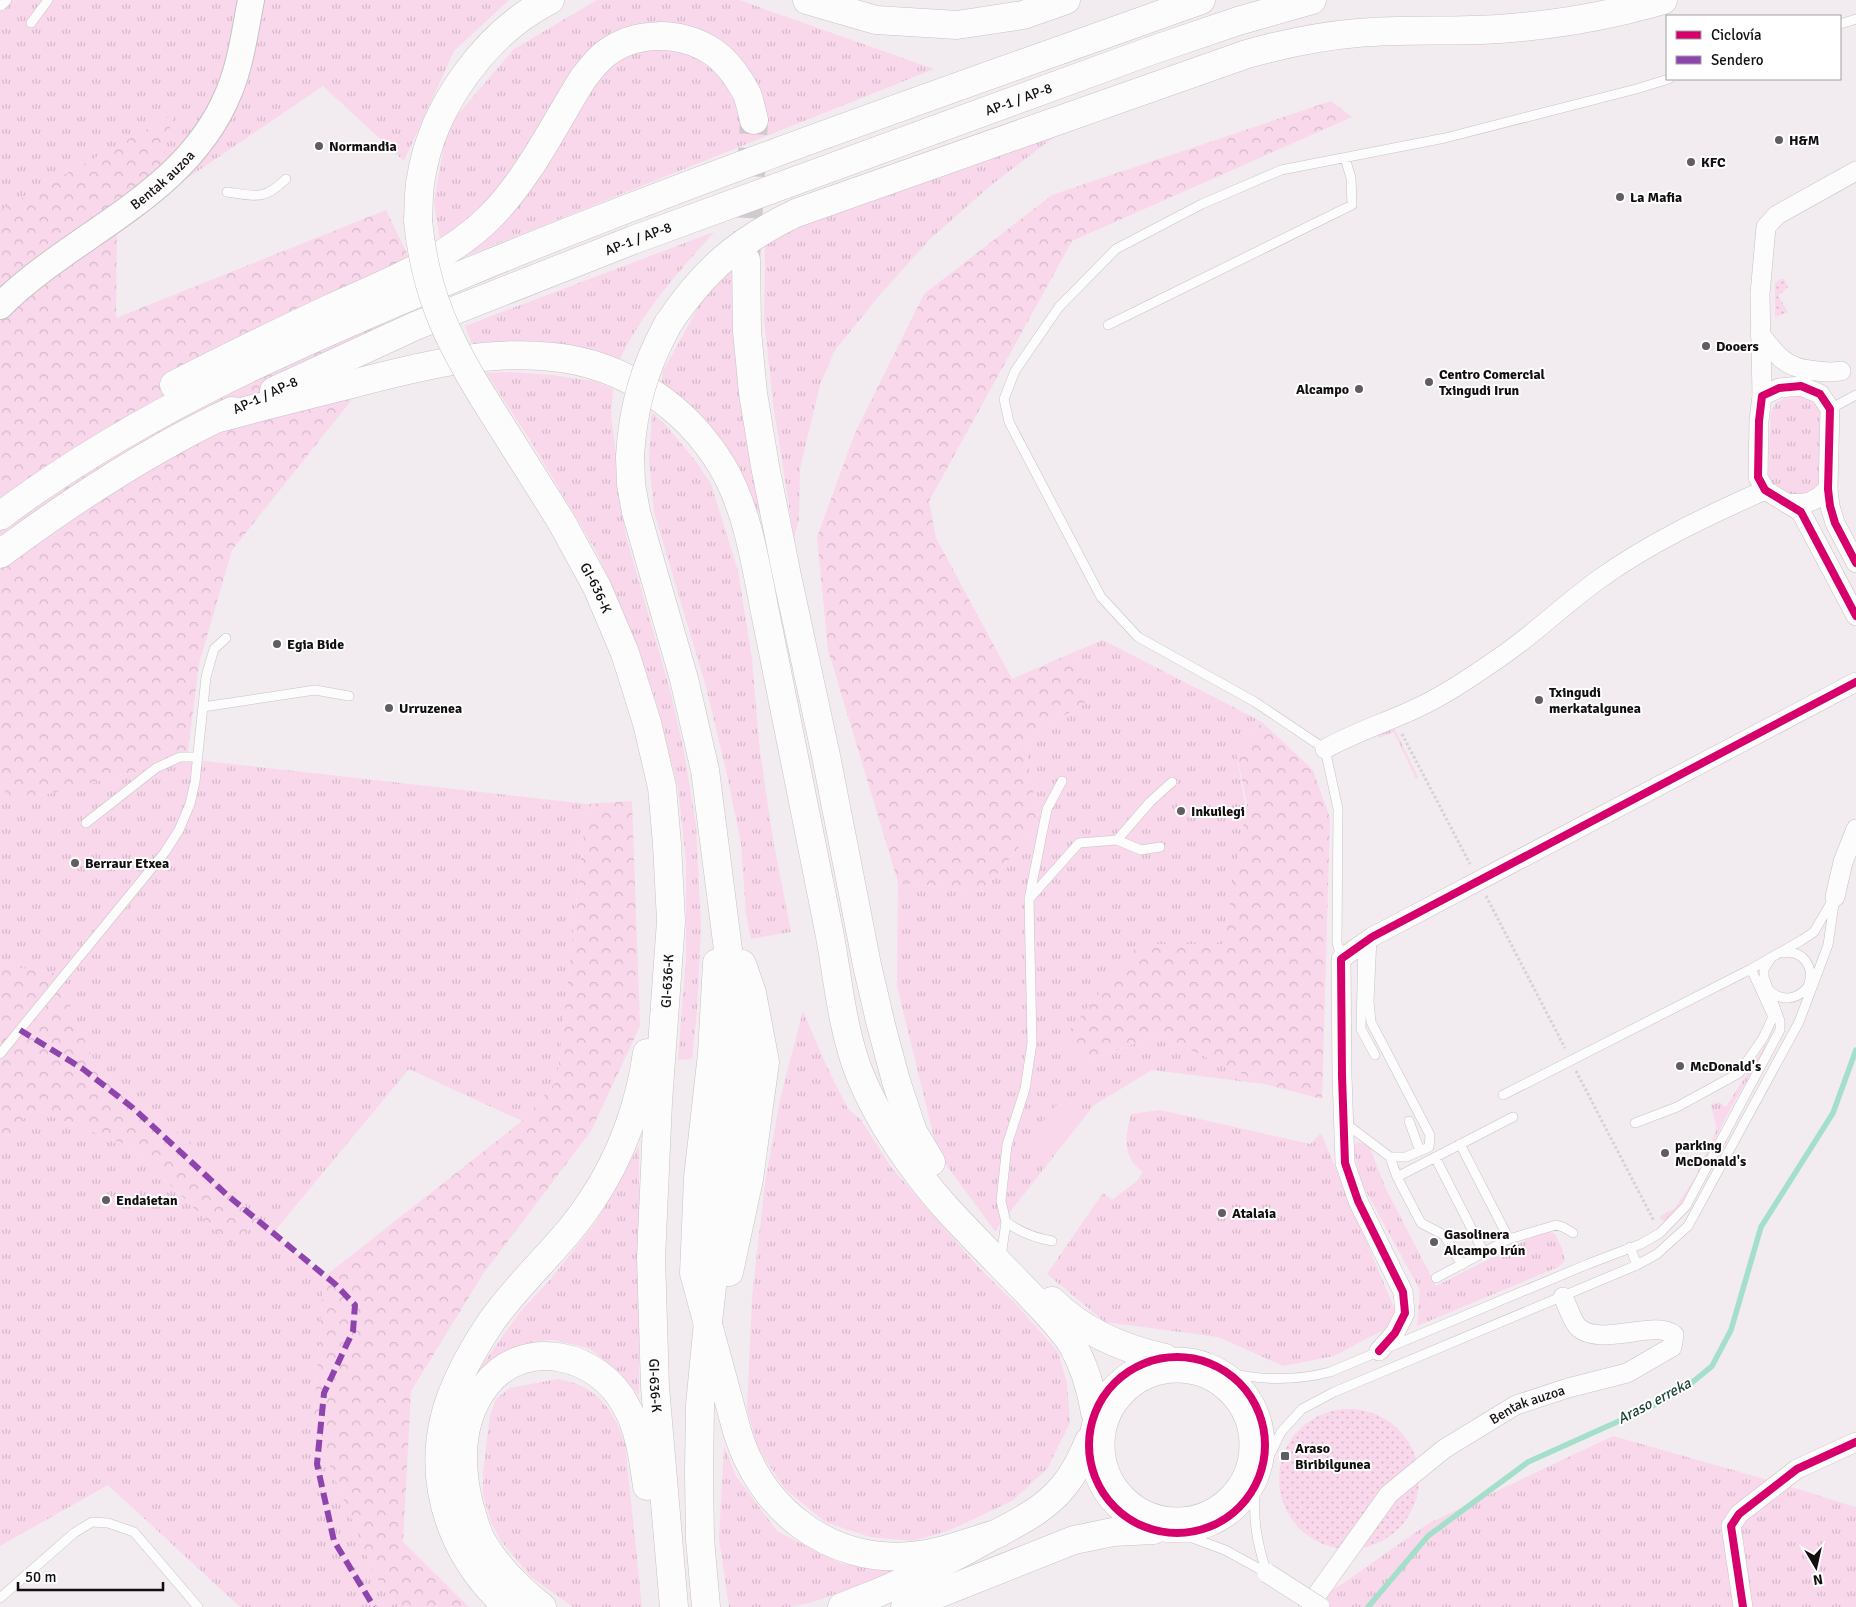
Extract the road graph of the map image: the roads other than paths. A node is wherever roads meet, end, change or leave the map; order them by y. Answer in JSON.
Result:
{"nodes":[{"id":1,"x":7,"y":0,"type":"edge"},
{"id":2,"x":48,"y":0,"type":"edge"},
{"id":3,"x":251,"y":0,"type":"edge"},
{"id":4,"x":550,"y":0,"type":"edge"},
{"id":5,"x":807,"y":0,"type":"edge"},
{"id":6,"x":833,"y":0,"type":"edge"},
{"id":7,"x":1040,"y":0,"type":"edge"},
{"id":8,"x":1066,"y":0,"type":"edge"},
{"id":9,"x":1201,"y":0,"type":"edge"},
{"id":10,"x":1312,"y":0,"type":"edge"},
{"id":11,"x":1663,"y":0,"type":"edge"},
{"id":12,"x":1,"y":6,"type":"edge"},
{"id":13,"x":1856,"y":19,"type":"edge"},
{"id":14,"x":31,"y":23,"type":"dead end"},
{"id":15,"x":1841,"y":24,"type":"edge"},
{"id":16,"x":1666,"y":80,"type":"edge"},
{"id":17,"x":754,"y":120,"type":"tunnel mouth"},
{"id":18,"x":1345,"y":158,"type":"junction"},
{"id":19,"x":1856,"y":172,"type":"edge"},
{"id":20,"x":286,"y":179,"type":"dead end"},
{"id":21,"x":227,"y":192,"type":"dead end"},
{"id":22,"x":746,"y":260,"type":"tunnel mouth"},
{"id":23,"x":0,"y":306,"type":"edge"},
{"id":24,"x":1108,"y":325,"type":"dead end"},
{"id":25,"x":1760,"y":334,"type":"junction"},
{"id":26,"x":1841,"y":371,"type":"dead end"},
{"id":27,"x":1856,"y":395,"type":"edge"},
{"id":28,"x":1762,"y":396,"type":"junction"},
{"id":29,"x":1830,"y":408,"type":"junction"},
{"id":30,"x":216,"y":418,"type":"junction"},
{"id":31,"x":1828,"y":489,"type":"junction"},
{"id":32,"x":1765,"y":490,"type":"junction"},
{"id":33,"x":1785,"y":503,"type":"junction"},
{"id":34,"x":5,"y":512,"type":"edge"},
{"id":35,"x":0,"y":554,"type":"edge"},
{"id":36,"x":1856,"y":563,"type":"edge"},
{"id":37,"x":1856,"y":616,"type":"edge"},
{"id":38,"x":226,"y":638,"type":"dead end"},
{"id":39,"x":625,"y":653,"type":"junction"},
{"id":40,"x":1855,"y":683,"type":"edge"},
{"id":41,"x":349,"y":696,"type":"dead end"},
{"id":42,"x":203,"y":707,"type":"junction"},
{"id":43,"x":1325,"y":749,"type":"junction"},
{"id":44,"x":198,"y":757,"type":"junction"},
{"id":45,"x":1062,"y":782,"type":"dead end"},
{"id":46,"x":1172,"y":782,"type":"dead end"},
{"id":47,"x":86,"y":823,"type":"dead end"},
{"id":48,"x":1856,"y":829,"type":"edge"},
{"id":49,"x":1117,"y":840,"type":"junction"},
{"id":50,"x":1160,"y":847,"type":"dead end"},
{"id":51,"x":1835,"y":897,"type":"junction"},
{"id":52,"x":1029,"y":899,"type":"junction"},
{"id":53,"x":724,"y":926,"type":"junction"},
{"id":54,"x":1367,"y":940,"type":"junction"},
{"id":55,"x":1776,"y":955,"type":"junction"},
{"id":56,"x":1341,"y":959,"type":"junction"},
{"id":57,"x":1751,"y":969,"type":"junction"},
{"id":58,"x":1819,"y":971,"type":"junction"},
{"id":59,"x":1809,"y":985,"type":"junction"},
{"id":60,"x":1769,"y":990,"type":"junction"},
{"id":61,"x":1806,"y":1005,"type":"junction"},
{"id":62,"x":0,"y":1054,"type":"edge"},
{"id":63,"x":1375,"y":1055,"type":"dead end"},
{"id":64,"x":1503,"y":1095,"type":"dead end"},
{"id":65,"x":1513,"y":1116,"type":"dead end"},
{"id":66,"x":1343,"y":1121,"type":"junction"},
{"id":67,"x":1409,"y":1121,"type":"dead end"},
{"id":68,"x":1636,"y":1123,"type":"dead end"},
{"id":69,"x":1460,"y":1144,"type":"junction"},
{"id":70,"x":1420,"y":1151,"type":"junction"},
{"id":71,"x":1390,"y":1157,"type":"junction"},
{"id":72,"x":1435,"y":1157,"type":"junction"},
{"id":73,"x":1397,"y":1177,"type":"junction"},
{"id":74,"x":1006,"y":1222,"type":"junction"},
{"id":75,"x":1573,"y":1233,"type":"dead end"},
{"id":76,"x":1508,"y":1239,"type":"junction"},
{"id":77,"x":1052,"y":1241,"type":"dead end"},
{"id":78,"x":1630,"y":1247,"type":"junction"},
{"id":79,"x":1002,"y":1250,"type":"junction"},
{"id":80,"x":1484,"y":1252,"type":"junction"},
{"id":81,"x":1462,"y":1264,"type":"junction"},
{"id":82,"x":1637,"y":1265,"type":"junction"},
{"id":83,"x":1436,"y":1278,"type":"dead end"},
{"id":84,"x":1564,"y":1297,"type":"junction"},
{"id":85,"x":708,"y":1322,"type":"junction"},
{"id":86,"x":1379,"y":1351,"type":"junction"},
{"id":87,"x":1165,"y":1358,"type":"junction"},
{"id":88,"x":1222,"y":1379,"type":"junction"},
{"id":89,"x":1096,"y":1412,"type":"junction"},
{"id":90,"x":1089,"y":1441,"type":"junction"},
{"id":91,"x":1856,"y":1442,"type":"edge"},
{"id":92,"x":1259,"y":1477,"type":"junction"},
{"id":93,"x":1166,"y":1531,"type":"junction"},
{"id":94,"x":999,"y":1533,"type":"junction"},
{"id":95,"x":1036,"y":1556,"type":"junction"},
{"id":96,"x":1267,"y":1573,"type":"junction"},
{"id":97,"x":0,"y":1598,"type":"edge"},
{"id":98,"x":198,"y":1607,"type":"edge"},
{"id":99,"x":508,"y":1607,"type":"edge"},
{"id":100,"x":542,"y":1607,"type":"edge"},
{"id":101,"x":661,"y":1607,"type":"edge"},
{"id":102,"x":674,"y":1607,"type":"edge"},
{"id":103,"x":706,"y":1607,"type":"edge"},
{"id":104,"x":842,"y":1607,"type":"edge"},
{"id":105,"x":905,"y":1607,"type":"edge"},
{"id":106,"x":953,"y":1607,"type":"edge"},
{"id":107,"x":1308,"y":1607,"type":"edge"},
{"id":108,"x":1320,"y":1607,"type":"edge"},
{"id":109,"x":1743,"y":1607,"type":"edge"}],
"edges":[{"from":1,"to":12,"type":"lane"},
{"from":2,"to":14,"type":"lane"},
{"from":3,"to":23,"type":"main road","name":"Bentak auzoa"},
{"from":4,"to":39,"type":"highway","name":"GI-636-K","bridge":true},
{"from":5,"to":8,"type":"highway"},
{"from":6,"to":7,"type":"highway"},
{"from":9,"to":34,"type":"highway"},
{"from":10,"to":30,"type":"highway","name":"AP-1 / AP-8"},
{"from":11,"to":53,"type":"highway","bridge":true},
{"from":13,"to":15,"type":"lane"},
{"from":16,"to":18,"type":"lane"},
{"from":17,"to":34,"type":"highway"},
{"from":18,"to":24,"type":"lane"},
{"from":18,"to":43,"type":"lane"},
{"from":19,"to":25,"type":"street"},
{"from":20,"to":21,"type":"lane"},
{"from":22,"to":79,"type":"highway"},
{"from":25,"to":26,"type":"street"},
{"from":25,"to":28,"type":"street"},
{"from":27,"to":29,"type":"lane"},
{"from":28,"to":29,"type":"street"},
{"from":28,"to":32,"type":"street"},
{"from":29,"to":31,"type":"street"},
{"from":30,"to":35,"type":"highway","name":"AP-1 / AP-8"},
{"from":30,"to":89,"type":"highway"},
{"from":31,"to":33,"type":"street"},
{"from":31,"to":36,"type":"street"},
{"from":32,"to":33,"type":"street"},
{"from":32,"to":43,"type":"street"},
{"from":33,"to":37,"type":"street"},
{"from":38,"to":42,"type":"lane"},
{"from":39,"to":99,"type":"highway"},
{"from":39,"to":102,"type":"highway","name":"GI-636-K"},
{"from":40,"to":54,"type":"street"},
{"from":41,"to":42,"type":"lane"},
{"from":42,"to":44,"type":"lane"},
{"from":43,"to":56,"type":"lane"},
{"from":44,"to":47,"type":"lane"},
{"from":44,"to":62,"type":"lane"},
{"from":45,"to":52,"type":"lane"},
{"from":46,"to":49,"type":"lane"},
{"from":48,"to":51,"type":"street"},
{"from":49,"to":50,"type":"lane"},
{"from":49,"to":52,"type":"lane"},
{"from":51,"to":55,"type":"lane"},
{"from":51,"to":58,"type":"lane"},
{"from":52,"to":74,"type":"lane"},
{"from":53,"to":85,"type":"highway"},
{"from":53,"to":85,"type":"highway"},
{"from":54,"to":56,"type":"street"},
{"from":54,"to":63,"type":"lane"},
{"from":54,"to":70,"type":"lane"},
{"from":55,"to":57,"type":"lane"},
{"from":55,"to":59,"type":"lane"},
{"from":55,"to":60,"type":"lane"},
{"from":56,"to":66,"type":"street"},
{"from":57,"to":64,"type":"lane"},
{"from":57,"to":68,"type":"lane"},
{"from":58,"to":59,"type":"lane"},
{"from":58,"to":61,"type":"lane"},
{"from":59,"to":60,"type":"lane"},
{"from":59,"to":61,"type":"lane"},
{"from":60,"to":78,"type":"lane"},
{"from":61,"to":82,"type":"lane"},
{"from":65,"to":69,"type":"lane"},
{"from":66,"to":71,"type":"lane"},
{"from":66,"to":86,"type":"street"},
{"from":67,"to":70,"type":"lane"},
{"from":69,"to":72,"type":"lane"},
{"from":69,"to":76,"type":"lane"},
{"from":70,"to":71,"type":"lane"},
{"from":71,"to":73,"type":"lane"},
{"from":72,"to":73,"type":"lane"},
{"from":72,"to":80,"type":"lane"},
{"from":73,"to":81,"type":"lane"},
{"from":74,"to":77,"type":"lane"},
{"from":74,"to":79,"type":"lane"},
{"from":75,"to":76,"type":"lane"},
{"from":76,"to":80,"type":"lane"},
{"from":78,"to":82,"type":"lane"},
{"from":78,"to":86,"type":"lane"},
{"from":79,"to":87,"type":"highway"},
{"from":80,"to":81,"type":"lane"},
{"from":81,"to":83,"type":"lane"},
{"from":82,"to":84,"type":"lane"},
{"from":84,"to":92,"type":"lane"},
{"from":84,"to":107,"type":"street","name":"Bentak auzoa"},
{"from":85,"to":94,"type":"highway"},
{"from":85,"to":103,"type":"highway"},
{"from":86,"to":88,"type":"lane"},
{"from":87,"to":88,"type":"street"},
{"from":87,"to":89,"type":"street"},
{"from":88,"to":88,"type":"street"},
{"from":88,"to":92,"type":"street"},
{"from":89,"to":90,"type":"street"},
{"from":90,"to":93,"type":"street"},
{"from":90,"to":94,"type":"highway"},
{"from":91,"to":109,"type":"street"},
{"from":92,"to":93,"type":"street"},
{"from":92,"to":96,"type":"lane"},
{"from":93,"to":95,"type":"highway"},
{"from":93,"to":96,"type":"lane"},
{"from":94,"to":104,"type":"highway"},
{"from":95,"to":105,"type":"highway"},
{"from":95,"to":106,"type":"highway"},
{"from":96,"to":108,"type":"street","bridge":true},
{"from":97,"to":98,"type":"lane"},
{"from":100,"to":101,"type":"highway"}]}
